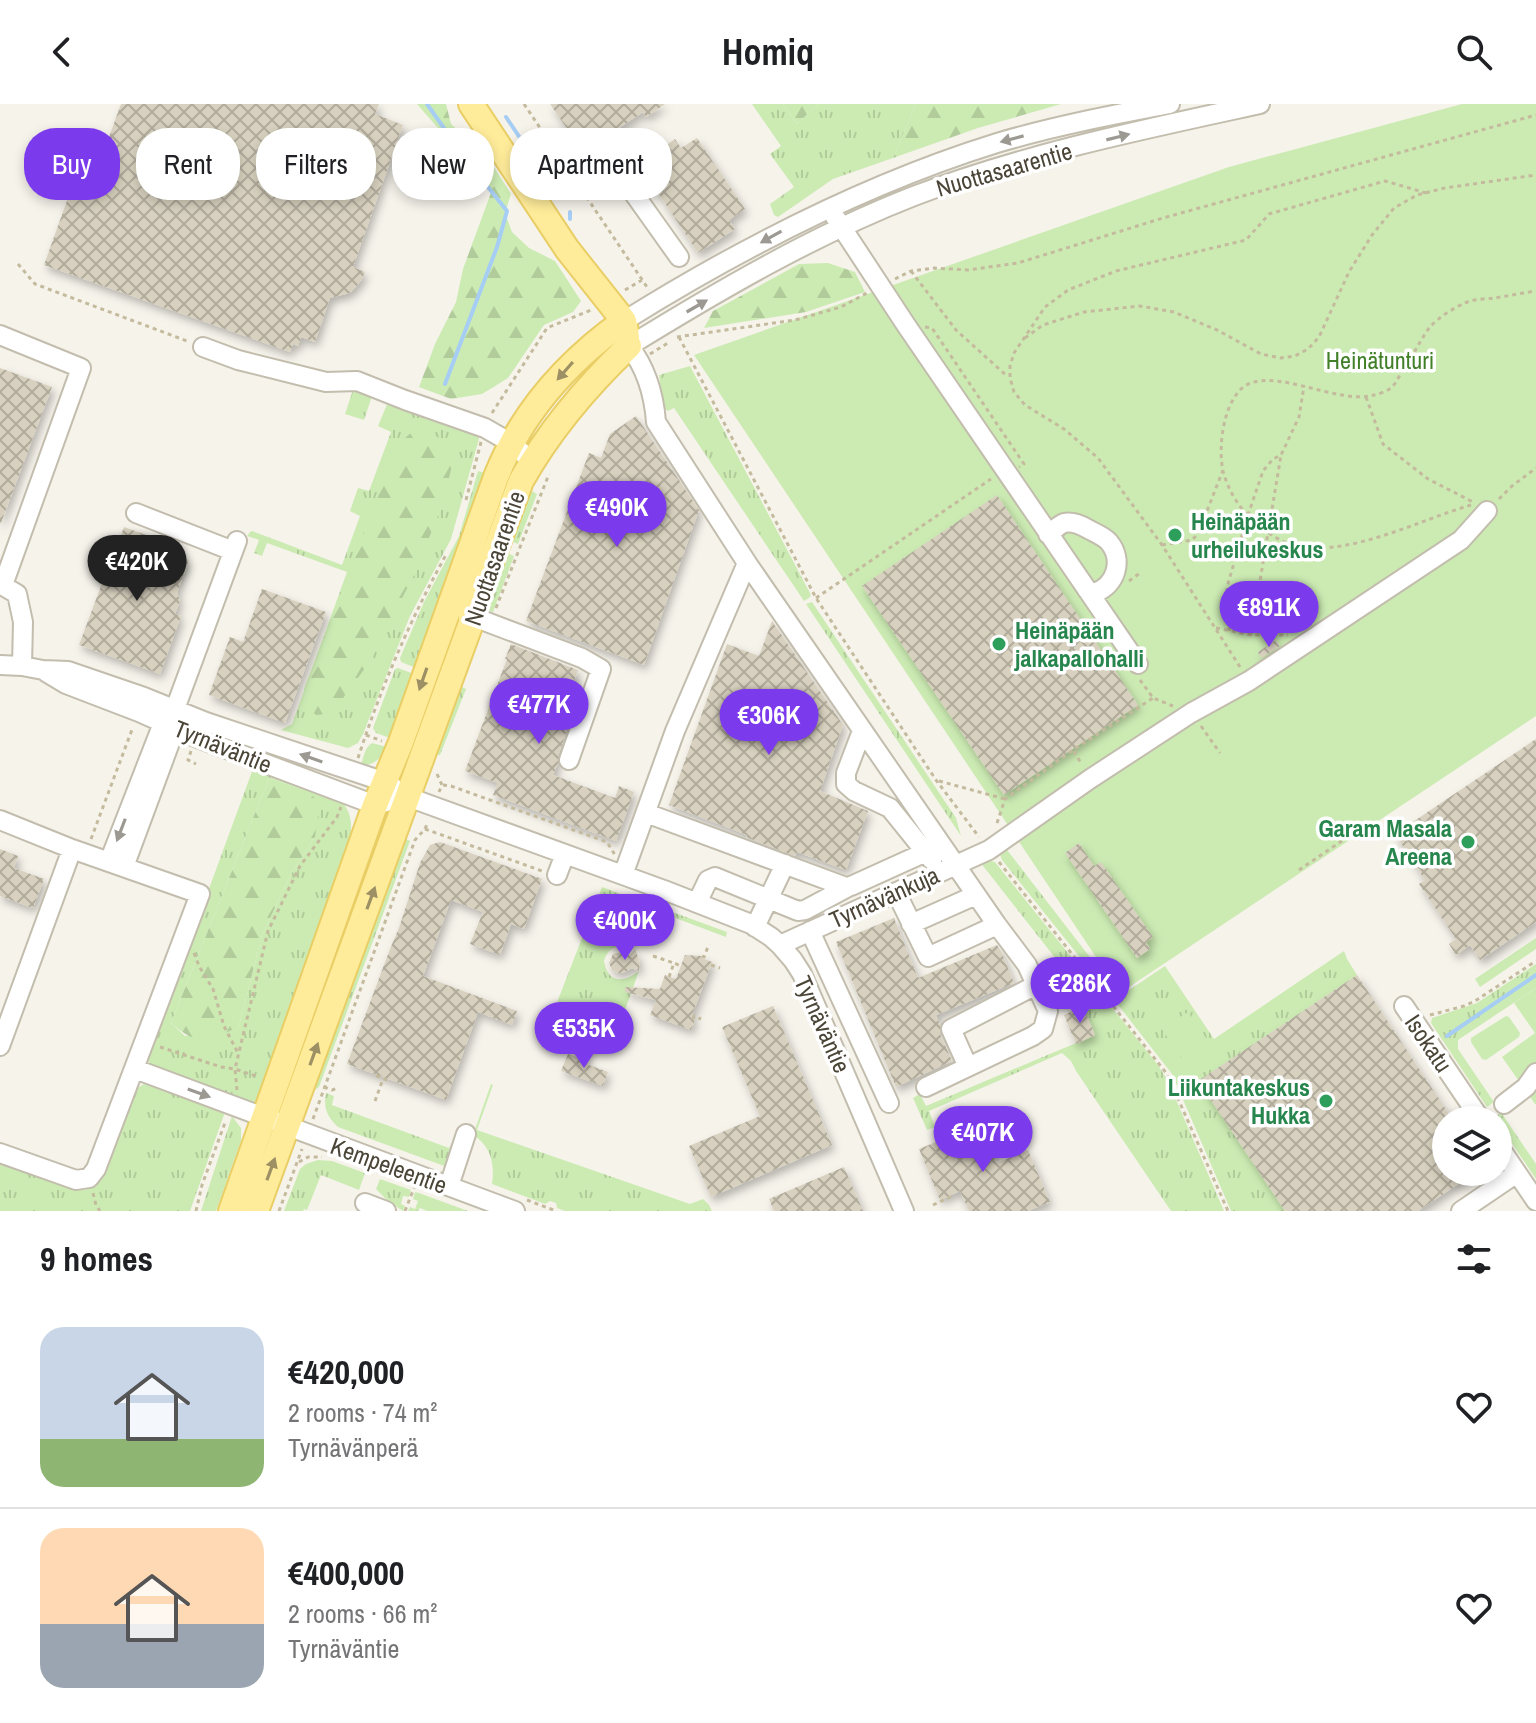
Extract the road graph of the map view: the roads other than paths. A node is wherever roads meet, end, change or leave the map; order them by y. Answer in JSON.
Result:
{"nodes":[{"id":1,"x":471,"y":104,"type":"edge"},
{"id":2,"x":1170,"y":104,"type":"edge"},
{"id":3,"x":1260,"y":104,"type":"edge"},
{"id":4,"x":638,"y":200,"type":"edge"},
{"id":5,"x":829,"y":208,"type":"junction"},
{"id":6,"x":842,"y":227,"type":"junction"},
{"id":7,"x":679,"y":257,"type":"dead end"},
{"id":8,"x":0,"y":335,"type":"edge"},
{"id":9,"x":626,"y":339,"type":"junction"},
{"id":10,"x":203,"y":347,"type":"road end"},
{"id":11,"x":511,"y":443,"type":"junction"},
{"id":12,"x":542,"y":464,"type":"junction"},
{"id":13,"x":1487,"y":511,"type":"road end"},
{"id":14,"x":136,"y":513,"type":"dead end"},
{"id":15,"x":1048,"y":534,"type":"junction"},
{"id":16,"x":747,"y":563,"type":"junction"},
{"id":17,"x":1,"y":585,"type":"edge"},
{"id":18,"x":1087,"y":590,"type":"junction"},
{"id":19,"x":481,"y":620,"type":"junction"},
{"id":20,"x":1138,"y":664,"type":"dead end"},
{"id":21,"x":0,"y":665,"type":"edge"},
{"id":22,"x":22,"y":666,"type":"junction"},
{"id":23,"x":171,"y":720,"type":"junction"},
{"id":24,"x":862,"y":731,"type":"junction"},
{"id":25,"x":569,"y":760,"type":"dead end"},
{"id":26,"x":385,"y":782,"type":"junction"},
{"id":27,"x":408,"y":797,"type":"junction"},
{"id":28,"x":375,"y":805,"type":"junction"},
{"id":29,"x":646,"y":813,"type":"junction"},
{"id":30,"x":3,"y":822,"type":"edge"},
{"id":31,"x":72,"y":849,"type":"junction"},
{"id":32,"x":926,"y":852,"type":"junction"},
{"id":33,"x":565,"y":854,"type":"junction"},
{"id":34,"x":785,"y":864,"type":"junction"},
{"id":35,"x":116,"y":865,"type":"junction"},
{"id":36,"x":949,"y":868,"type":"junction"},
{"id":37,"x":626,"y":869,"type":"junction"},
{"id":38,"x":557,"y":875,"type":"road end"},
{"id":39,"x":848,"y":887,"type":"junction"},
{"id":40,"x":896,"y":892,"type":"junction"},
{"id":41,"x":976,"y":895,"type":"junction"},
{"id":42,"x":769,"y":898,"type":"junction"},
{"id":43,"x":697,"y":903,"type":"junction"},
{"id":44,"x":911,"y":924,"type":"junction"},
{"id":45,"x":997,"y":925,"type":"junction"},
{"id":46,"x":755,"y":927,"type":"junction"},
{"id":47,"x":810,"y":931,"type":"junction"},
{"id":48,"x":780,"y":945,"type":"junction"},
{"id":49,"x":1036,"y":985,"type":"junction"},
{"id":50,"x":1404,"y":1006,"type":"dead end"},
{"id":51,"x":0,"y":1046,"type":"edge"},
{"id":52,"x":968,"y":1067,"type":"junction"},
{"id":53,"x":135,"y":1069,"type":"junction"},
{"id":54,"x":1536,"y":1073,"type":"edge"},
{"id":55,"x":926,"y":1087,"type":"dead end"},
{"id":56,"x":889,"y":1103,"type":"dead end"},
{"id":57,"x":1504,"y":1104,"type":"dead end"},
{"id":58,"x":1472,"y":1106,"type":"edge"},
{"id":59,"x":264,"y":1118,"type":"junction"},
{"id":60,"x":297,"y":1131,"type":"junction"},
{"id":61,"x":466,"y":1134,"type":"dead end"},
{"id":62,"x":0,"y":1153,"type":"edge"},
{"id":63,"x":1512,"y":1166,"type":"edge"},
{"id":64,"x":1517,"y":1173,"type":"junction"},
{"id":65,"x":449,"y":1186,"type":"junction"},
{"id":66,"x":1536,"y":1201,"type":"edge"},
{"id":67,"x":365,"y":1203,"type":"dead end"},
{"id":68,"x":231,"y":1211,"type":"edge"},
{"id":69,"x":256,"y":1211,"type":"edge"},
{"id":70,"x":386,"y":1211,"type":"edge"},
{"id":71,"x":515,"y":1211,"type":"edge"},
{"id":72,"x":904,"y":1211,"type":"edge"},
{"id":73,"x":1461,"y":1211,"type":"edge"}],
"edges":[{"from":1,"to":9,"type":"main road"},
{"from":2,"to":5,"type":"street","name":"Nuottasaarentie","one_way":true},
{"from":6,"to":3,"type":"street","name":"Nuottasaarentie","one_way":true},
{"from":4,"to":7,"type":"street"},
{"from":5,"to":6,"type":"street"},
{"from":5,"to":9,"type":"street","name":"Nuottasaarentie","one_way":true},
{"from":9,"to":6,"type":"street","name":"Nuottasaarentie","one_way":true},
{"from":6,"to":15,"type":"street"},
{"from":8,"to":17,"type":"street"},
{"from":9,"to":11,"type":"main road","name":"Nuottasaarentie","one_way":true},
{"from":9,"to":12,"type":"main road","name":"Nuottasaarentie"},
{"from":9,"to":16,"type":"street"},
{"from":10,"to":11,"type":"street"},
{"from":11,"to":12,"type":"street"},
{"from":11,"to":26,"type":"main road","name":"Nuottasaarentie","one_way":true},
{"from":12,"to":19,"type":"main road","name":"Nuottasaarentie"},
{"from":13,"to":36,"type":"street","name":"Tyrnävänkuja"},
{"from":14,"to":23,"type":"street"},
{"from":15,"to":18,"type":"street"},
{"from":15,"to":18,"type":"street"},
{"from":16,"to":24,"type":"street"},
{"from":16,"to":29,"type":"street"},
{"from":17,"to":22,"type":"street"},
{"from":18,"to":20,"type":"street"},
{"from":19,"to":25,"type":"street"},
{"from":19,"to":27,"type":"main road","name":"Nuottasaarentie"},
{"from":21,"to":22,"type":"street","name":"Tyrnäväntie"},
{"from":22,"to":23,"type":"street","name":"Tyrnäväntie"},
{"from":26,"to":23,"type":"street","name":"Tyrnäväntie","one_way":true},
{"from":23,"to":28,"type":"street","name":"Tyrnäväntie"},
{"from":23,"to":35,"type":"street"},
{"from":24,"to":32,"type":"street"},
{"from":24,"to":36,"type":"street"},
{"from":26,"to":27,"type":"street","name":"Tyrnäväntie"},
{"from":26,"to":28,"type":"main road","name":"Nuottasaarentie"},
{"from":27,"to":28,"type":"street"},
{"from":27,"to":33,"type":"street","name":"Tyrnäväntie"},
{"from":60,"to":27,"type":"main road","name":"Nuottasaarentie","one_way":true},
{"from":28,"to":59,"type":"main road","name":"Nuottasaarentie"},
{"from":29,"to":34,"type":"street"},
{"from":29,"to":37,"type":"street"},
{"from":30,"to":31,"type":"street"},
{"from":31,"to":35,"type":"street"},
{"from":31,"to":51,"type":"street"},
{"from":32,"to":36,"type":"street"},
{"from":32,"to":39,"type":"street"},
{"from":33,"to":37,"type":"street","name":"Tyrnäväntie"},
{"from":33,"to":38,"type":"street"},
{"from":34,"to":39,"type":"street"},
{"from":34,"to":42,"type":"street"},
{"from":35,"to":53,"type":"street"},
{"from":36,"to":40,"type":"street","name":"Tyrnävänkuja"},
{"from":36,"to":41,"type":"street"},
{"from":37,"to":43,"type":"street","name":"Tyrnäväntie"},
{"from":39,"to":42,"type":"street"},
{"from":40,"to":44,"type":"street"},
{"from":40,"to":47,"type":"street","name":"Tyrnävänkuja"},
{"from":41,"to":44,"type":"street"},
{"from":41,"to":45,"type":"street"},
{"from":42,"to":43,"type":"street"},
{"from":42,"to":46,"type":"street"},
{"from":43,"to":46,"type":"street","name":"Tyrnäväntie"},
{"from":44,"to":45,"type":"street"},
{"from":45,"to":49,"type":"street"},
{"from":46,"to":48,"type":"street","name":"Tyrnäväntie"},
{"from":47,"to":48,"type":"street","name":"Tyrnävänkuja"},
{"from":47,"to":56,"type":"street"},
{"from":48,"to":72,"type":"street","name":"Tyrnäväntie"},
{"from":49,"to":52,"type":"street"},
{"from":49,"to":52,"type":"street"},
{"from":50,"to":58,"type":"street","name":"Isokatu"},
{"from":52,"to":55,"type":"street"},
{"from":53,"to":59,"type":"street","name":"Kempeleentie","one_way":true},
{"from":53,"to":62,"type":"street"},
{"from":54,"to":57,"type":"street"},
{"from":59,"to":60,"type":"street","name":"Kempeleentie"},
{"from":59,"to":68,"type":"main road","name":"Nuottasaarentie"},
{"from":60,"to":65,"type":"street","name":"Kempeleentie"},
{"from":69,"to":60,"type":"main road","name":"Nuottasaarentie","one_way":true},
{"from":61,"to":65,"type":"street"},
{"from":63,"to":64,"type":"street"},
{"from":64,"to":66,"type":"street"},
{"from":64,"to":73,"type":"street"},
{"from":65,"to":71,"type":"street","name":"Kempeleentie"},
{"from":67,"to":70,"type":"street"}]}
